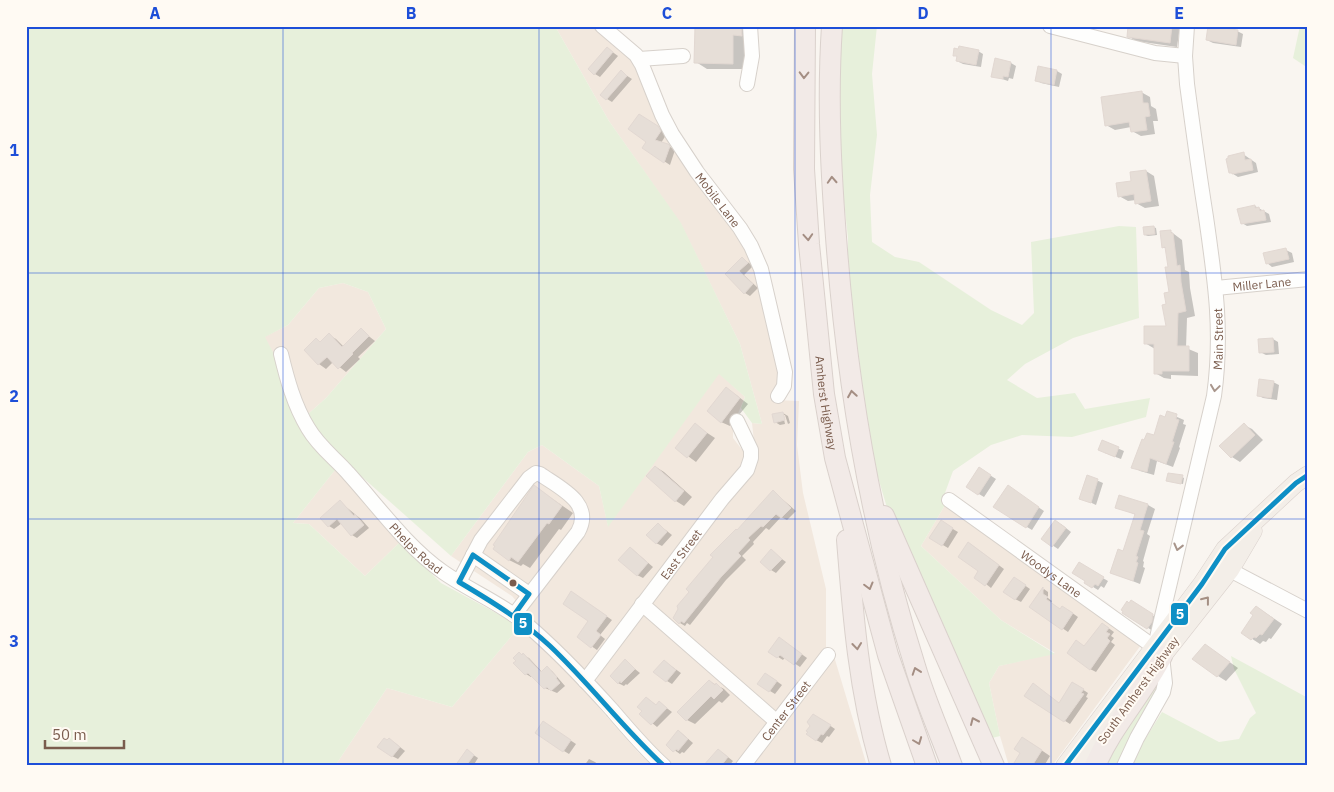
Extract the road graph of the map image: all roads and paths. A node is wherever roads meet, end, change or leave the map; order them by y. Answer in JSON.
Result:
{"nodes":[{"id":1,"x":602,"y":26,"type":"edge"},
{"id":2,"x":750,"y":26,"type":"edge"},
{"id":3,"x":805,"y":26,"type":"edge"},
{"id":4,"x":832,"y":26,"type":"edge"},
{"id":5,"x":1050,"y":26,"type":"edge"},
{"id":6,"x":1187,"y":26,"type":"edge"},
{"id":7,"x":684,"y":56,"type":"dead end"},
{"id":8,"x":1185,"y":56,"type":"junction"},
{"id":9,"x":639,"y":59,"type":"junction"},
{"id":10,"x":746,"y":84,"type":"dead end"},
{"id":11,"x":1308,"y":279,"type":"edge"},
{"id":12,"x":1216,"y":288,"type":"junction"},
{"id":13,"x":281,"y":354,"type":"dead end"},
{"id":14,"x":778,"y":396,"type":"dead end"},
{"id":15,"x":737,"y":422,"type":"dead end"},
{"id":16,"x":859,"y":432,"type":"junction"},
{"id":17,"x":835,"y":458,"type":"junction"},
{"id":18,"x":1308,"y":475,"type":"edge"},
{"id":19,"x":949,"y":500,"type":"dead end"},
{"id":20,"x":1262,"y":515,"type":"junction"},
{"id":21,"x":472,"y":555,"type":"junction"},
{"id":22,"x":1230,"y":570,"type":"junction"},
{"id":23,"x":459,"y":582,"type":"junction"},
{"id":24,"x":529,"y":594,"type":"junction"},
{"id":25,"x":642,"y":604,"type":"junction"},
{"id":26,"x":1308,"y":612,"type":"edge"},
{"id":27,"x":514,"y":615,"type":"junction"},
{"id":28,"x":1158,"y":651,"type":"junction"},
{"id":29,"x":828,"y":655,"type":"dead end"},
{"id":30,"x":585,"y":681,"type":"junction"},
{"id":31,"x":777,"y":722,"type":"junction"},
{"id":32,"x":664,"y":766,"type":"edge"},
{"id":33,"x":744,"y":766,"type":"edge"},
{"id":34,"x":881,"y":766,"type":"edge"},
{"id":35,"x":927,"y":766,"type":"edge"},
{"id":36,"x":952,"y":766,"type":"edge"},
{"id":37,"x":994,"y":766,"type":"edge"},
{"id":38,"x":1065,"y":766,"type":"edge"},
{"id":39,"x":1083,"y":766,"type":"edge"},
{"id":40,"x":1095,"y":766,"type":"edge"},
{"id":41,"x":1124,"y":766,"type":"edge"}],
"edges":[{"from":1,"to":9,"type":"street","name":"Mobile Lane"},
{"from":2,"to":10,"type":"street"},
{"from":3,"to":17,"type":"highway","name":"Amherst Highway","one_way":true},
{"from":16,"to":4,"type":"highway","name":"Amherst Highway","one_way":true},
{"from":5,"to":8,"type":"street"},
{"from":6,"to":8,"type":"street","name":"Main Street"},
{"from":7,"to":9,"type":"street"},
{"from":8,"to":12,"type":"street","name":"Main Street"},
{"from":9,"to":14,"type":"street","name":"Mobile Lane"},
{"from":11,"to":12,"type":"street","name":"Miller Lane"},
{"from":12,"to":28,"type":"street","name":"Main Street","one_way":true},
{"from":13,"to":23,"type":"street","name":"Phelps Road"},
{"from":15,"to":25,"type":"street","name":"East Street"},
{"from":36,"to":16,"type":"highway","name":"Amherst Highway","one_way":true},
{"from":37,"to":16,"type":"highway","one_way":true},
{"from":17,"to":34,"type":"highway","one_way":true},
{"from":17,"to":35,"type":"highway","name":"Amherst Highway","one_way":true},
{"from":18,"to":20,"type":"main road","name":"South Amherst Highway"},
{"from":19,"to":28,"type":"street","name":"Woodys Lane"},
{"from":20,"to":22,"type":"main road","name":"South Amherst Highway"},
{"from":20,"to":28,"type":"main road","name":"South Amherst Highway"},
{"from":21,"to":23,"type":"street"},
{"from":21,"to":24,"type":"street"},
{"from":21,"to":24,"type":"street"},
{"from":22,"to":26,"type":"street"},
{"from":28,"to":22,"type":"main road","name":"South Amherst Highway","one_way":true},
{"from":23,"to":27,"type":"street","name":"Phelps Road"},
{"from":24,"to":27,"type":"street"},
{"from":25,"to":30,"type":"street","name":"East Street"},
{"from":25,"to":31,"type":"street"},
{"from":27,"to":30,"type":"street","name":"Phelps Road"},
{"from":28,"to":38,"type":"main road","name":"South Amherst Highway"},
{"from":28,"to":39,"type":"main road","name":"South Amherst Highway"},
{"from":28,"to":40,"type":"highway"},
{"from":28,"to":41,"type":"street","name":"Main Street"},
{"from":29,"to":31,"type":"street","name":"Center Street"},
{"from":30,"to":32,"type":"street","name":"Phelps Road"},
{"from":31,"to":33,"type":"street","name":"Center Street"}]}
